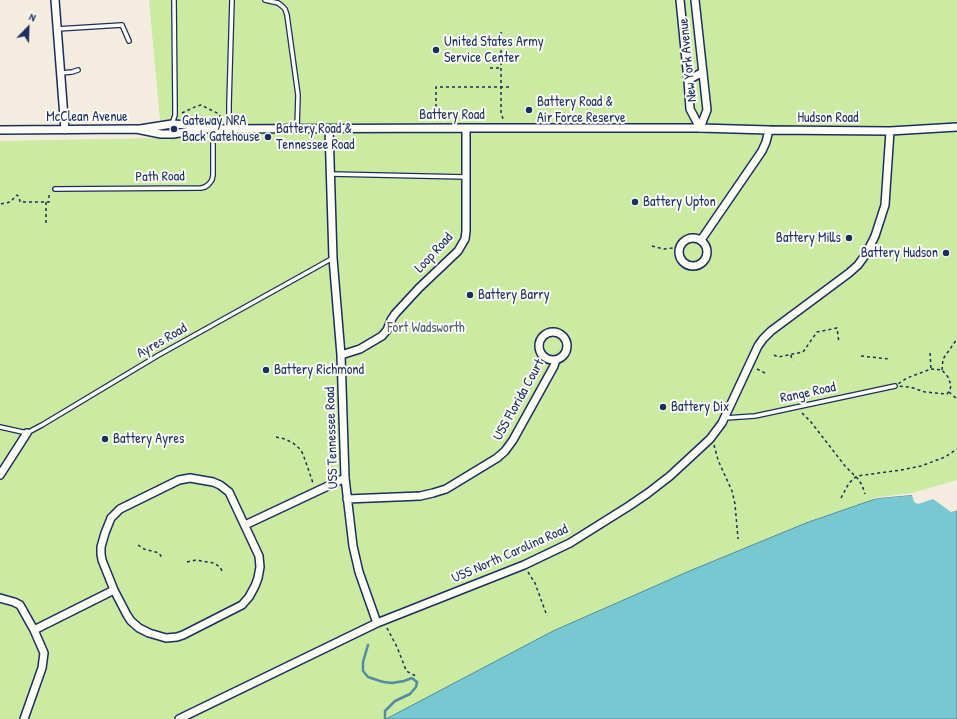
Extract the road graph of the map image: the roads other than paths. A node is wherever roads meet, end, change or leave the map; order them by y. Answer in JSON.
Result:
{"nodes":[{"id":1,"x":55,"y":0,"type":"edge"},
{"id":2,"x":174,"y":0,"type":"edge"},
{"id":3,"x":232,"y":0,"type":"edge"},
{"id":4,"x":265,"y":0,"type":"edge"},
{"id":5,"x":680,"y":0,"type":"edge"},
{"id":6,"x":695,"y":0,"type":"edge"},
{"id":7,"x":57,"y":29,"type":"junction"},
{"id":8,"x":129,"y":40,"type":"dead end"},
{"id":9,"x":78,"y":70,"type":"dead end"},
{"id":10,"x":703,"y":72,"type":"junction"},
{"id":11,"x":61,"y":73,"type":"junction"},
{"id":12,"x":688,"y":80,"type":"junction"},
{"id":13,"x":172,"y":124,"type":"junction"},
{"id":14,"x":957,"y":127,"type":"edge"},
{"id":15,"x":329,"y":128,"type":"junction"},
{"id":16,"x":466,"y":128,"type":"junction"},
{"id":17,"x":700,"y":128,"type":"junction"},
{"id":18,"x":204,"y":129,"type":"junction"},
{"id":19,"x":213,"y":129,"type":"junction"},
{"id":20,"x":229,"y":129,"type":"junction"},
{"id":21,"x":297,"y":129,"type":"junction"},
{"id":22,"x":0,"y":130,"type":"edge"},
{"id":23,"x":65,"y":130,"type":"junction"},
{"id":24,"x":136,"y":130,"type":"junction"},
{"id":25,"x":768,"y":130,"type":"junction"},
{"id":26,"x":890,"y":131,"type":"junction"},
{"id":27,"x":173,"y":134,"type":"joint"},
{"id":28,"x":331,"y":174,"type":"junction"},
{"id":29,"x":466,"y":177,"type":"junction"},
{"id":30,"x":55,"y":189,"type":"dead end"},
{"id":31,"x":701,"y":240,"type":"junction"},
{"id":32,"x":333,"y":258,"type":"junction"},
{"id":33,"x":341,"y":355,"type":"junction"},
{"id":34,"x":556,"y":360,"type":"junction"},
{"id":35,"x":895,"y":386,"type":"road end"},
{"id":36,"x":725,"y":418,"type":"junction"},
{"id":37,"x":0,"y":427,"type":"edge"},
{"id":38,"x":27,"y":433,"type":"junction"},
{"id":39,"x":0,"y":474,"type":"edge"},
{"id":40,"x":345,"y":478,"type":"junction"},
{"id":41,"x":347,"y":499,"type":"junction"},
{"id":42,"x":245,"y":525,"type":"junction"},
{"id":43,"x":114,"y":590,"type":"junction"},
{"id":44,"x":0,"y":598,"type":"edge"},
{"id":45,"x":380,"y":622,"type":"junction"},
{"id":46,"x":34,"y":630,"type":"junction"},
{"id":47,"x":24,"y":719,"type":"edge"},
{"id":48,"x":179,"y":719,"type":"edge"}],
"edges":[{"from":1,"to":7,"type":"street"},
{"from":2,"to":13,"type":"lane"},
{"from":3,"to":20,"type":"lane"},
{"from":4,"to":21,"type":"lane"},
{"from":5,"to":12,"type":"street","name":"New York Avenue"},
{"from":6,"to":10,"type":"street","name":"New York Avenue"},
{"from":7,"to":8,"type":"lane"},
{"from":7,"to":11,"type":"street"},
{"from":9,"to":11,"type":"lane"},
{"from":10,"to":12,"type":"street"},
{"from":10,"to":17,"type":"street","name":"New York Avenue"},
{"from":11,"to":23,"type":"street"},
{"from":12,"to":17,"type":"street","name":"New York Avenue"},
{"from":13,"to":18,"type":"street","name":"Battery Road"},
{"from":13,"to":24,"type":"street","name":"Battery Road"},
{"from":14,"to":26,"type":"street","name":"Hudson Road"},
{"from":15,"to":16,"type":"street","name":"Battery Road"},
{"from":15,"to":21,"type":"street","name":"Battery Road"},
{"from":15,"to":28,"type":"street","name":"USS Tennessee Road"},
{"from":16,"to":17,"type":"street","name":"Battery Road"},
{"from":16,"to":29,"type":"street","name":"Loop Road"},
{"from":17,"to":25,"type":"street","name":"Hudson Road"},
{"from":18,"to":19,"type":"street","name":"Battery Road"},
{"from":18,"to":27,"type":"street","name":"Battery Road"},
{"from":19,"to":20,"type":"street","name":"Battery Road"},
{"from":19,"to":30,"type":"lane","name":"Path Road"},
{"from":20,"to":21,"type":"street","name":"Battery Road"},
{"from":22,"to":23,"type":"street","name":"McClean Avenue"},
{"from":23,"to":24,"type":"street","name":"McClean Avenue"},
{"from":24,"to":27,"type":"street","name":"McClean Avenue"},
{"from":25,"to":26,"type":"street","name":"Hudson Road"},
{"from":25,"to":31,"type":"street"},
{"from":26,"to":36,"type":"street","name":"USS North Carolina Road"},
{"from":28,"to":29,"type":"lane"},
{"from":28,"to":32,"type":"street","name":"USS Tennessee Road"},
{"from":29,"to":33,"type":"street","name":"Loop Road"},
{"from":31,"to":31,"type":"street"},
{"from":32,"to":33,"type":"street","name":"USS Tennessee Road"},
{"from":32,"to":38,"type":"lane","name":"Ayres Road"},
{"from":33,"to":40,"type":"street","name":"USS Tennessee Road"},
{"from":34,"to":34,"type":"street","name":"USS Florida Court"},
{"from":34,"to":41,"type":"street","name":"USS Florida Court"},
{"from":35,"to":36,"type":"lane","name":"Range Road"},
{"from":36,"to":45,"type":"street","name":"USS North Carolina Road"},
{"from":37,"to":38,"type":"lane"},
{"from":38,"to":39,"type":"street"},
{"from":40,"to":41,"type":"street","name":"USS Tennessee Road"},
{"from":40,"to":42,"type":"street"},
{"from":41,"to":45,"type":"street","name":"USS Tennessee Road"},
{"from":42,"to":43,"type":"street"},
{"from":42,"to":43,"type":"street"},
{"from":43,"to":46,"type":"street"},
{"from":44,"to":46,"type":"street"},
{"from":45,"to":48,"type":"street","name":"USS North Carolina Road"},
{"from":46,"to":47,"type":"street"}]}
